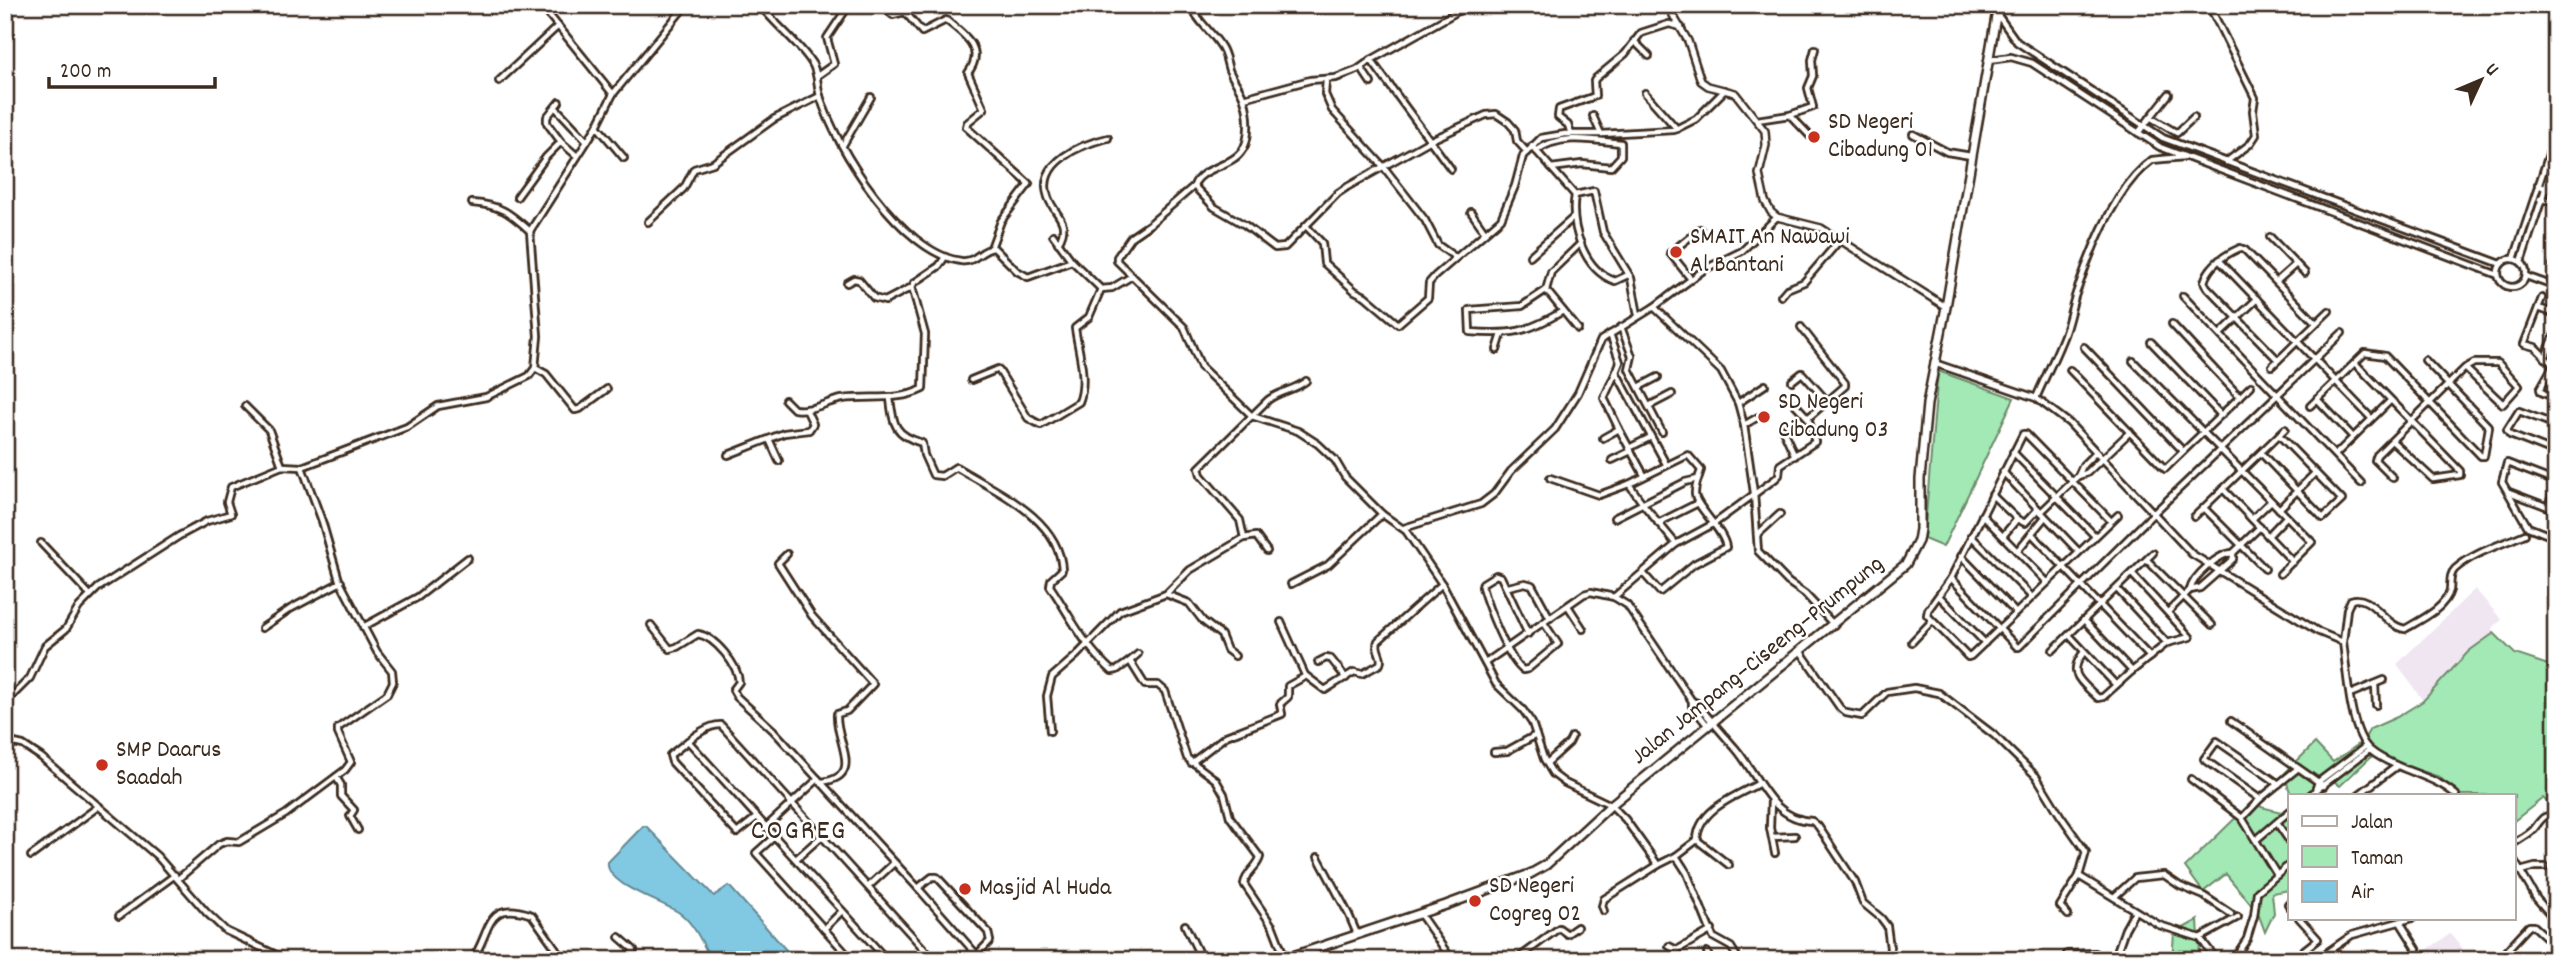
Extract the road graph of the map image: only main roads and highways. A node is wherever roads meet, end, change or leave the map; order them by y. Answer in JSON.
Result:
{"nodes":[{"id":1,"x":1997,"y":9,"type":"edge"},
{"id":2,"x":1283,"y":959,"type":"edge"}],
"edges":[{"from":1,"to":2,"type":"main road","name":"Jalan Jampang–Ciseeng–Prumpung"}]}
